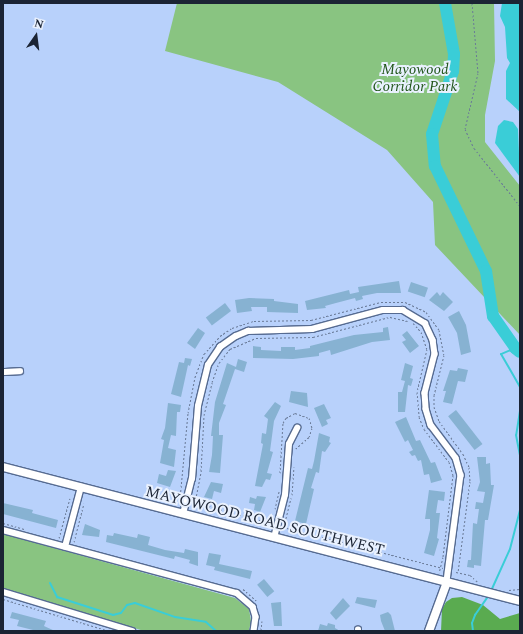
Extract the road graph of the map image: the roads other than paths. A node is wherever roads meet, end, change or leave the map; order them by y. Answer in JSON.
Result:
{"nodes":[{"id":1,"x":20,"y":371,"type":"dead end"},
{"id":2,"x":3,"y":372,"type":"edge"},
{"id":3,"x":297,"y":428,"type":"dead end"},
{"id":4,"x":3,"y":467,"type":"edge"},
{"id":5,"x":81,"y":487,"type":"junction"},
{"id":6,"x":183,"y":514,"type":"junction"},
{"id":7,"x":3,"y":530,"type":"edge"},
{"id":8,"x":274,"y":538,"type":"junction"},
{"id":9,"x":65,"y":547,"type":"junction"},
{"id":10,"x":447,"y":582,"type":"junction"},
{"id":11,"x":3,"y":592,"type":"edge"},
{"id":12,"x":520,"y":601,"type":"edge"},
{"id":13,"x":132,"y":631,"type":"edge"},
{"id":14,"x":254,"y":631,"type":"edge"},
{"id":15,"x":429,"y":631,"type":"edge"}],
"edges":[{"from":1,"to":2,"type":"street"},
{"from":3,"to":8,"type":"street"},
{"from":4,"to":5,"type":"street","name":"MAYOWOOD ROAD SOUTHWEST"},
{"from":5,"to":6,"type":"street","name":"MAYOWOOD ROAD SOUTHWEST"},
{"from":5,"to":9,"type":"street"},
{"from":6,"to":8,"type":"street","name":"MAYOWOOD ROAD SOUTHWEST"},
{"from":6,"to":10,"type":"street"},
{"from":7,"to":9,"type":"street"},
{"from":8,"to":10,"type":"street","name":"MAYOWOOD ROAD SOUTHWEST"},
{"from":9,"to":14,"type":"street"},
{"from":10,"to":12,"type":"street","name":"MAYOWOOD ROAD SOUTHWEST"},
{"from":10,"to":15,"type":"street"},
{"from":11,"to":13,"type":"street"}]}
